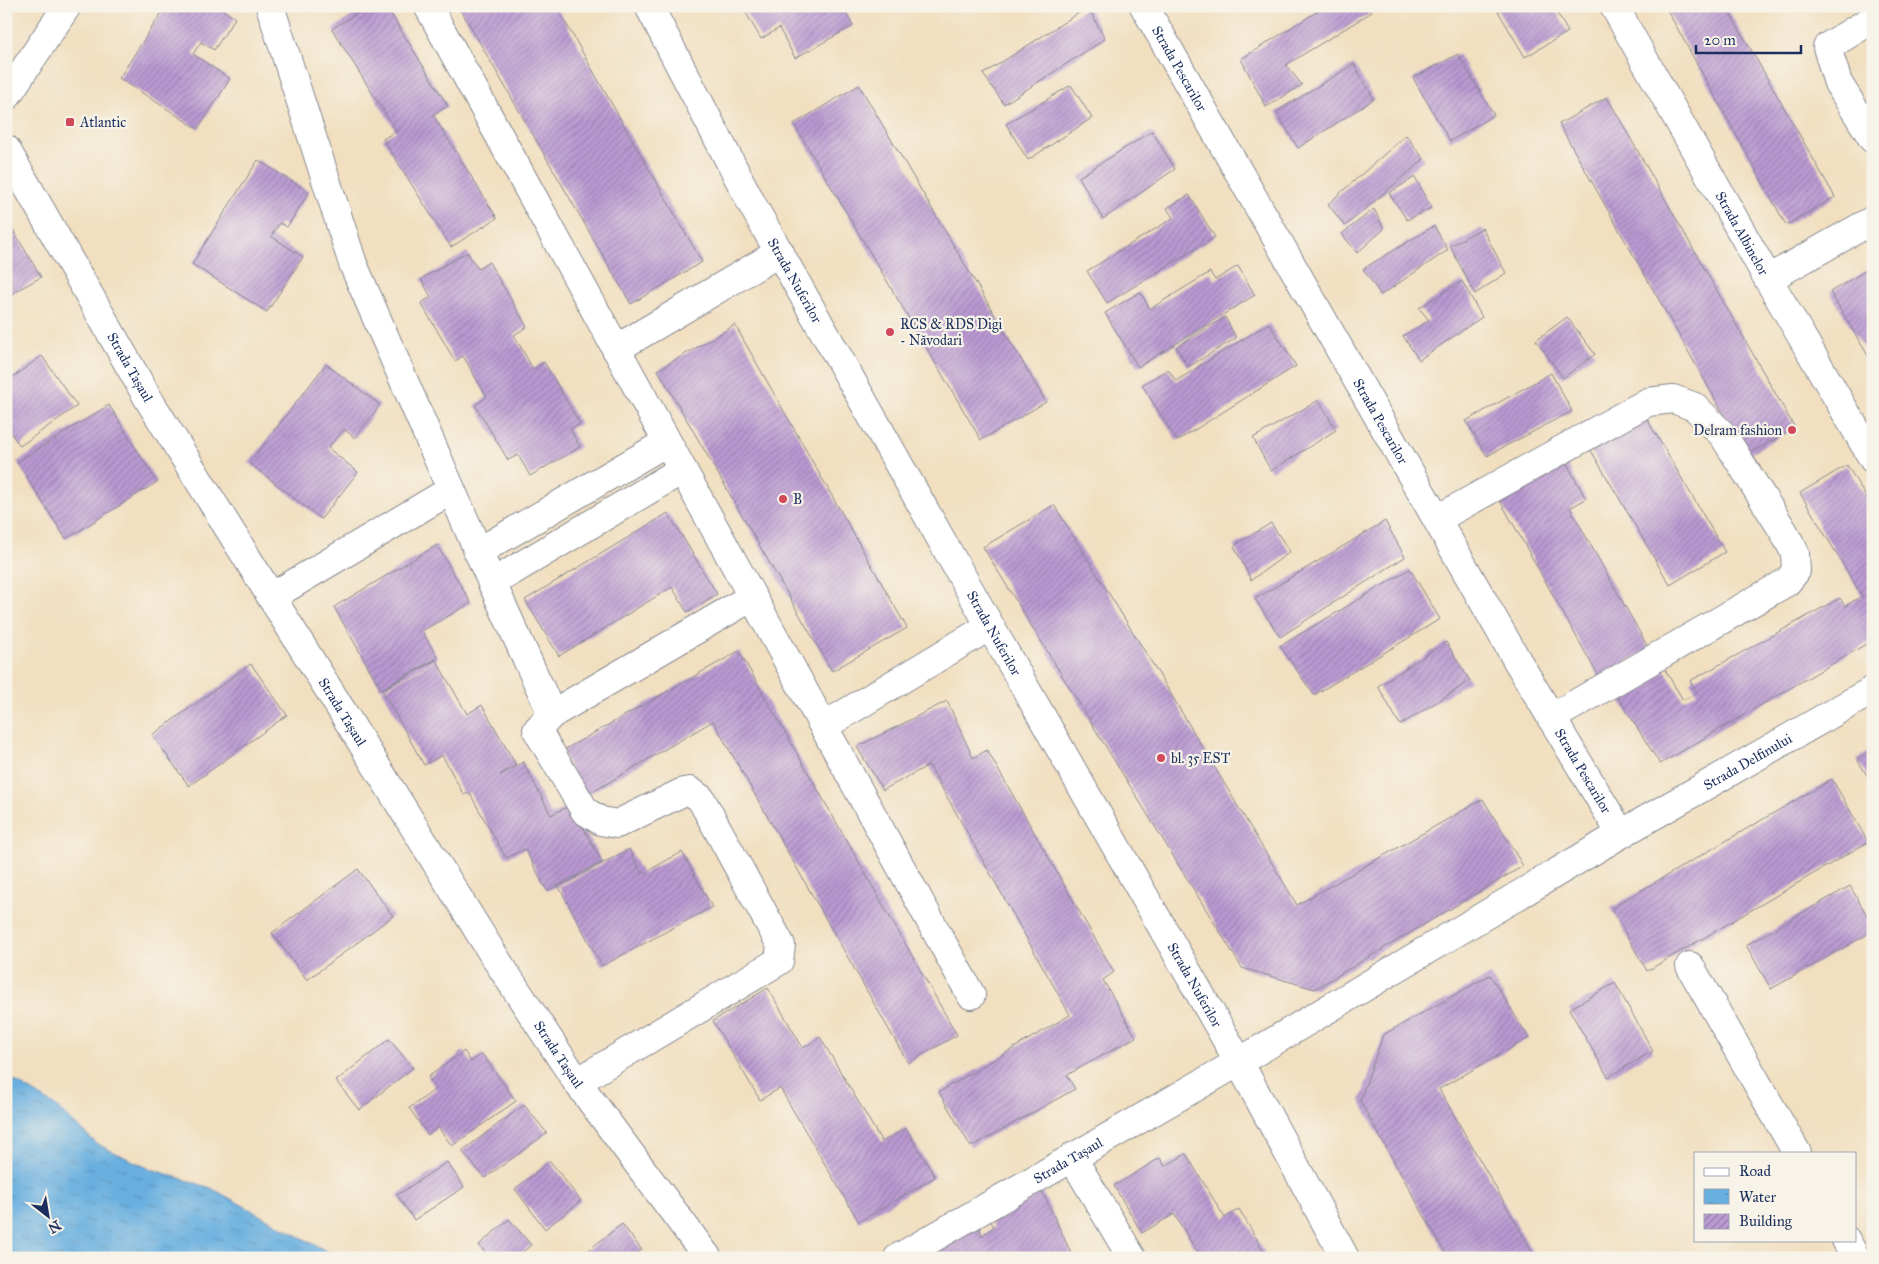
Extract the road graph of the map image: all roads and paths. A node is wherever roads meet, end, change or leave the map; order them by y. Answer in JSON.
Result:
{"nodes":[{"id":1,"x":68,"y":6,"type":"edge"},
{"id":2,"x":270,"y":6,"type":"edge"},
{"id":3,"x":428,"y":6,"type":"edge"},
{"id":4,"x":649,"y":6,"type":"edge"},
{"id":5,"x":1144,"y":6,"type":"edge"},
{"id":6,"x":1614,"y":6,"type":"edge"},
{"id":7,"x":1873,"y":19,"type":"edge"},
{"id":8,"x":6,"y":97,"type":"edge"},
{"id":9,"x":1873,"y":139,"type":"edge"},
{"id":10,"x":6,"y":149,"type":"edge"},
{"id":11,"x":1873,"y":220,"type":"edge"},
{"id":12,"x":780,"y":252,"type":"junction"},
{"id":13,"x":1768,"y":279,"type":"junction"},
{"id":14,"x":616,"y":349,"type":"junction"},
{"id":15,"x":667,"y":442,"type":"junction"},
{"id":16,"x":1873,"y":459,"type":"edge"},
{"id":17,"x":682,"y":470,"type":"junction"},
{"id":18,"x":451,"y":490,"type":"junction"},
{"id":19,"x":1437,"y":519,"type":"junction"},
{"id":20,"x":478,"y":552,"type":"junction"},
{"id":21,"x":492,"y":583,"type":"junction"},
{"id":22,"x":271,"y":596,"type":"junction"},
{"id":23,"x":752,"y":597,"type":"junction"},
{"id":24,"x":990,"y":626,"type":"junction"},
{"id":25,"x":1873,"y":690,"type":"edge"},
{"id":26,"x":552,"y":714,"type":"junction"},
{"id":27,"x":1551,"y":718,"type":"junction"},
{"id":28,"x":824,"y":726,"type":"junction"},
{"id":29,"x":1621,"y":834,"type":"junction"},
{"id":30,"x":1690,"y":966,"type":"dead end"},
{"id":31,"x":971,"y":995,"type":"dead end"},
{"id":32,"x":1239,"y":1062,"type":"junction"},
{"id":33,"x":578,"y":1082,"type":"junction"},
{"id":34,"x":1796,"y":1152,"type":"edge"},
{"id":35,"x":1072,"y":1157,"type":"junction"},
{"id":36,"x":1847,"y":1242,"type":"edge"},
{"id":37,"x":708,"y":1258,"type":"edge"},
{"id":38,"x":898,"y":1258,"type":"edge"},
{"id":39,"x":1132,"y":1258,"type":"edge"},
{"id":40,"x":1344,"y":1258,"type":"edge"},
{"id":41,"x":1856,"y":1258,"type":"edge"}],
"edges":[{"from":1,"to":8,"type":"street"},
{"from":2,"to":18,"type":"street"},
{"from":3,"to":14,"type":"street"},
{"from":4,"to":12,"type":"street","name":"Strada Nuferilor"},
{"from":5,"to":19,"type":"street","name":"Strada Pescarilor"},
{"from":6,"to":13,"type":"street","name":"Strada Albinelor"},
{"from":7,"to":9,"type":"street"},
{"from":10,"to":22,"type":"street","name":"Strada Tașaul"},
{"from":11,"to":13,"type":"street"},
{"from":12,"to":14,"type":"street"},
{"from":12,"to":24,"type":"street","name":"Strada Nuferilor"},
{"from":13,"to":16,"type":"street","name":"Strada Albinelor"},
{"from":14,"to":15,"type":"street"},
{"from":15,"to":17,"type":"street"},
{"from":15,"to":20,"type":"street"},
{"from":17,"to":21,"type":"street"},
{"from":17,"to":23,"type":"street"},
{"from":18,"to":20,"type":"street"},
{"from":18,"to":22,"type":"street"},
{"from":19,"to":27,"type":"street","name":"Strada Pescarilor"},
{"from":19,"to":27,"type":"street"},
{"from":20,"to":21,"type":"street"},
{"from":21,"to":26,"type":"street"},
{"from":22,"to":33,"type":"street","name":"Strada Tașaul"},
{"from":23,"to":26,"type":"street"},
{"from":23,"to":28,"type":"street"},
{"from":24,"to":28,"type":"street"},
{"from":24,"to":32,"type":"street","name":"Strada Nuferilor"},
{"from":25,"to":29,"type":"street","name":"Strada Delfinului"},
{"from":26,"to":33,"type":"street"},
{"from":27,"to":29,"type":"street","name":"Strada Pescarilor"},
{"from":28,"to":31,"type":"street"},
{"from":29,"to":32,"type":"street","name":"Strada Delfinului"},
{"from":30,"to":34,"type":"street"},
{"from":32,"to":35,"type":"street","name":"Strada Tașaul"},
{"from":32,"to":40,"type":"street","name":"Strada Nuferilor"},
{"from":33,"to":37,"type":"street","name":"Strada Tașaul"},
{"from":35,"to":38,"type":"street","name":"Strada Tașaul"},
{"from":35,"to":39,"type":"street"},
{"from":36,"to":41,"type":"street"}]}
